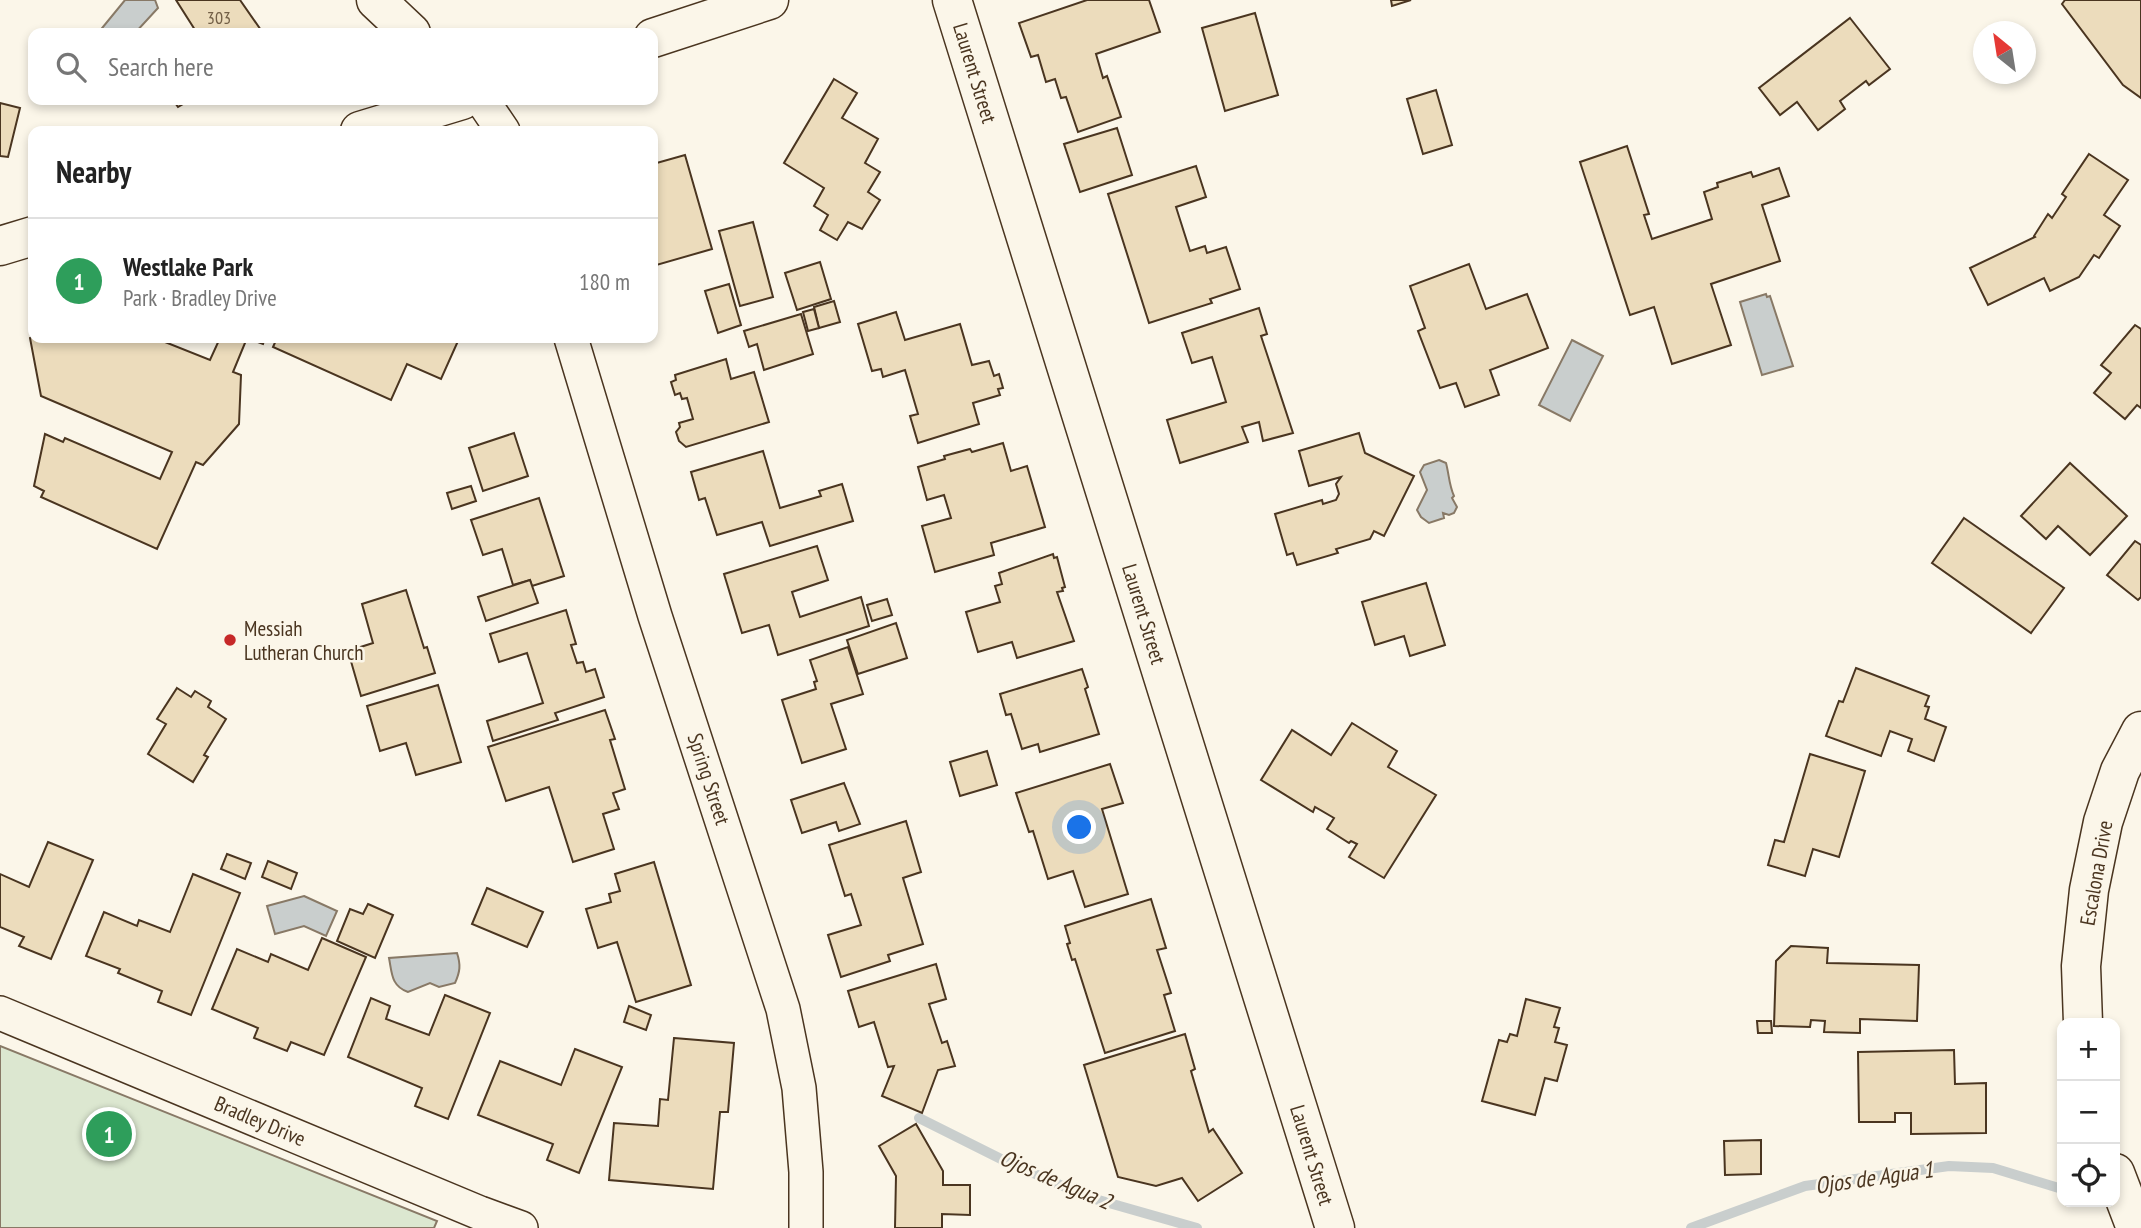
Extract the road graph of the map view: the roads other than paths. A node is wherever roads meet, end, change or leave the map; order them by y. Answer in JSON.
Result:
{"nodes":[{"id":1,"x":376,"y":0,"type":"edge"},
{"id":2,"x":769,"y":0,"type":"edge"},
{"id":3,"x":952,"y":0,"type":"edge"},
{"id":4,"x":406,"y":28,"type":"edge"},
{"id":5,"x":658,"y":36,"type":"edge"},
{"id":6,"x":446,"y":105,"type":"edge"},
{"id":7,"x":485,"y":105,"type":"edge"},
{"id":8,"x":376,"y":126,"type":"edge"},
{"id":9,"x":500,"y":126,"type":"edge"},
{"id":10,"x":28,"y":238,"type":"edge"},
{"id":11,"x":0,"y":246,"type":"edge"},
{"id":12,"x":573,"y":343,"type":"edge"},
{"id":13,"x":2141,"y":731,"type":"edge"},
{"id":14,"x":0,"y":1013,"type":"edge"},
{"id":15,"x":2083,"y":1018,"type":"edge"},
{"id":16,"x":2120,"y":1186,"type":"edge"},
{"id":17,"x":521,"y":1228,"type":"edge"},
{"id":18,"x":806,"y":1228,"type":"edge"},
{"id":19,"x":1335,"y":1228,"type":"edge"},
{"id":20,"x":2136,"y":1228,"type":"edge"}],
"edges":[{"from":1,"to":4,"type":"street"},
{"from":2,"to":5,"type":"street"},
{"from":3,"to":19,"type":"street","name":"Laurent Street"},
{"from":6,"to":8,"type":"street"},
{"from":7,"to":9,"type":"street"},
{"from":10,"to":11,"type":"street"},
{"from":12,"to":18,"type":"street","name":"Spring Street"},
{"from":13,"to":15,"type":"street","name":"Escalona Drive"},
{"from":14,"to":17,"type":"street","name":"Bradley Drive"},
{"from":16,"to":20,"type":"street"}]}
